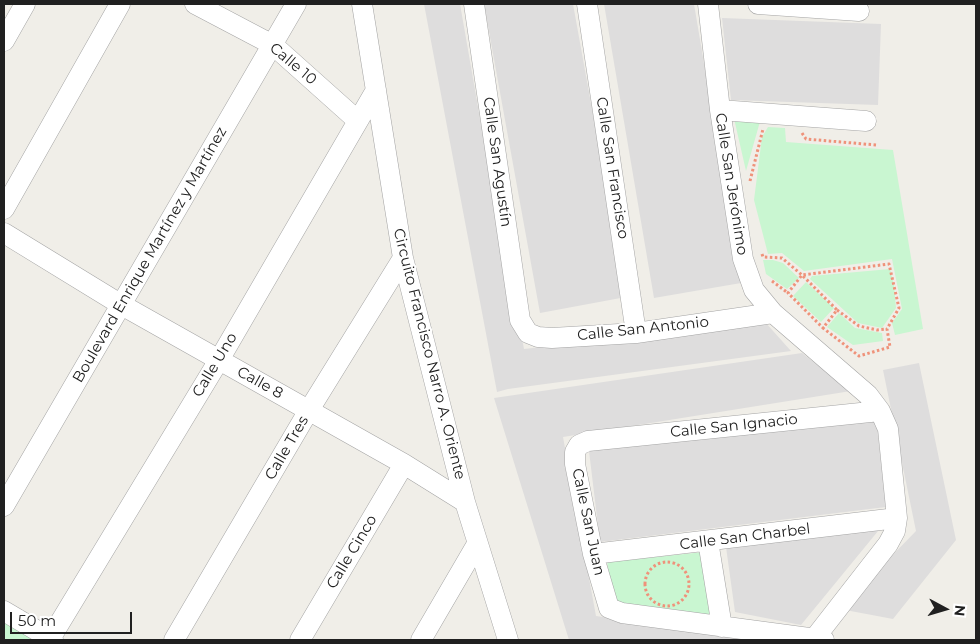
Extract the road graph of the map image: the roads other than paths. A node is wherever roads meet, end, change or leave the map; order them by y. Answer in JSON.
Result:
{"nodes":[{"id":1,"x":26,"y":4,"type":"edge"},
{"id":2,"x":120,"y":4,"type":"edge"},
{"id":3,"x":195,"y":4,"type":"edge"},
{"id":4,"x":296,"y":4,"type":"edge"},
{"id":5,"x":362,"y":4,"type":"edge"},
{"id":6,"x":474,"y":4,"type":"edge"},
{"id":7,"x":587,"y":4,"type":"edge"},
{"id":8,"x":708,"y":4,"type":"edge"},
{"id":9,"x":758,"y":4,"type":"edge"},
{"id":10,"x":859,"y":10,"type":"dead end"},
{"id":11,"x":4,"y":41,"type":"edge"},
{"id":12,"x":273,"y":45,"type":"junction"},
{"id":13,"x":376,"y":90,"type":"junction"},
{"id":14,"x":720,"y":110,"type":"junction"},
{"id":15,"x":358,"y":121,"type":"junction"},
{"id":16,"x":866,"y":121,"type":"dead end"},
{"id":17,"x":4,"y":209,"type":"edge"},
{"id":18,"x":4,"y":233,"type":"edge"},
{"id":19,"x":403,"y":258,"type":"junction"},
{"id":20,"x":120,"y":304,"type":"junction"},
{"id":21,"x":773,"y":313,"type":"junction"},
{"id":22,"x":520,"y":320,"type":"joint"},
{"id":23,"x":636,"y":333,"type":"junction"},
{"id":24,"x":219,"y":360,"type":"junction"},
{"id":25,"x":309,"y":410,"type":"junction"},
{"id":26,"x":880,"y":411,"type":"junction"},
{"id":27,"x":588,"y":441,"type":"joint"},
{"id":28,"x":404,"y":464,"type":"junction"},
{"id":29,"x":465,"y":502,"type":"junction"},
{"id":30,"x":4,"y":506,"type":"edge"},
{"id":31,"x":897,"y":518,"type":"junction"},
{"id":32,"x":708,"y":541,"type":"junction"},
{"id":33,"x":477,"y":544,"type":"junction"},
{"id":34,"x":594,"y":554,"type":"junction"},
{"id":35,"x":4,"y":611,"type":"edge"},
{"id":36,"x":722,"y":627,"type":"junction"},
{"id":37,"x":52,"y":639,"type":"edge"},
{"id":38,"x":819,"y":639,"type":"edge"},
{"id":39,"x":174,"y":640,"type":"edge"},
{"id":40,"x":300,"y":640,"type":"edge"},
{"id":41,"x":421,"y":640,"type":"edge"},
{"id":42,"x":508,"y":640,"type":"edge"}],
"edges":[{"from":1,"to":11,"type":"street"},
{"from":2,"to":17,"type":"street"},
{"from":3,"to":12,"type":"street","name":"Calle 10"},
{"from":4,"to":12,"type":"street","name":"Boulevard Enrique Martínez y Martínez"},
{"from":5,"to":13,"type":"street","name":"Circuito Francisco Narro A. Oriente"},
{"from":6,"to":22,"type":"street","name":"Calle San Agustín"},
{"from":7,"to":23,"type":"street","name":"Calle San Francisco"},
{"from":8,"to":14,"type":"street","name":"Calle San Jerónimo"},
{"from":9,"to":10,"type":"street"},
{"from":12,"to":15,"type":"street","name":"Calle 10"},
{"from":12,"to":20,"type":"street","name":"Boulevard Enrique Martínez y Martínez"},
{"from":13,"to":15,"type":"street","name":"Calle Uno"},
{"from":13,"to":19,"type":"street","name":"Circuito Francisco Narro A. Oriente"},
{"from":14,"to":16,"type":"street"},
{"from":14,"to":21,"type":"street","name":"Calle San Jerónimo"},
{"from":15,"to":24,"type":"street","name":"Calle Uno"},
{"from":18,"to":20,"type":"street","name":"Calle 8"},
{"from":19,"to":25,"type":"street","name":"Calle Tres"},
{"from":19,"to":29,"type":"street","name":"Circuito Francisco Narro A. Oriente"},
{"from":20,"to":24,"type":"street","name":"Calle 8"},
{"from":20,"to":30,"type":"street","name":"Boulevard Enrique Martínez y Martínez"},
{"from":21,"to":23,"type":"street","name":"Calle San Antonio"},
{"from":21,"to":26,"type":"street","name":"Calle San Jerónimo"},
{"from":22,"to":23,"type":"street","name":"Calle San Antonio"},
{"from":24,"to":25,"type":"street","name":"Calle 8"},
{"from":24,"to":37,"type":"street","name":"Calle Uno"},
{"from":25,"to":28,"type":"street","name":"Calle 8"},
{"from":25,"to":39,"type":"street","name":"Calle Tres"},
{"from":26,"to":27,"type":"street","name":"Calle San Ignacio"},
{"from":26,"to":31,"type":"street","name":"Calle San Jerónimo"},
{"from":27,"to":34,"type":"street","name":"Calle San Juan"},
{"from":28,"to":29,"type":"street","name":"Calle 8"},
{"from":28,"to":40,"type":"street","name":"Calle Cinco"},
{"from":29,"to":33,"type":"street","name":"Circuito Francisco Narro A. Oriente"},
{"from":31,"to":32,"type":"street","name":"Calle San Charbel"},
{"from":31,"to":38,"type":"street","name":"Calle San Jerónimo"},
{"from":32,"to":34,"type":"street","name":"Calle San Charbel"},
{"from":32,"to":36,"type":"street"},
{"from":33,"to":41,"type":"street"},
{"from":33,"to":42,"type":"street","name":"Circuito Francisco Narro A. Oriente"},
{"from":34,"to":36,"type":"street","name":"Calle San Juan"},
{"from":35,"to":37,"type":"street"},
{"from":36,"to":38,"type":"street"}]}
